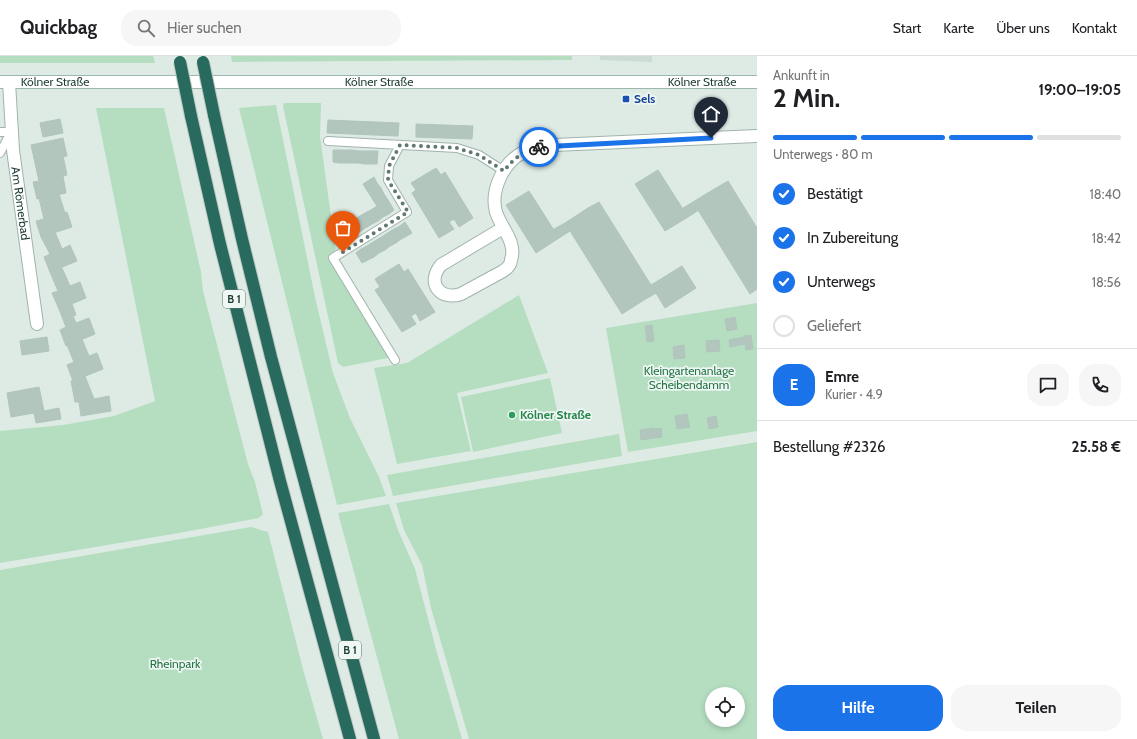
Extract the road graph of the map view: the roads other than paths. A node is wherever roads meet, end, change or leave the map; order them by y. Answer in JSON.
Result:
{"nodes":[{"id":1,"x":179,"y":59,"type":"edge"},
{"id":2,"x":202,"y":59,"type":"edge"},
{"id":3,"x":4,"y":82,"type":"edge"},
{"id":4,"x":757,"y":82,"type":"edge"},
{"id":5,"x":6,"y":132,"type":"edge"},
{"id":6,"x":757,"y":136,"type":"edge"},
{"id":7,"x":328,"y":141,"type":"dead end"},
{"id":8,"x":400,"y":145,"type":"junction"},
{"id":9,"x":0,"y":153,"type":"edge"},
{"id":10,"x":504,"y":171,"type":"junction"},
{"id":11,"x":503,"y":228,"type":"junction"},
{"id":12,"x":37,"y":324,"type":"dead end"},
{"id":13,"x":395,"y":360,"type":"dead end"},
{"id":14,"x":350,"y":739,"type":"edge"},
{"id":15,"x":374,"y":739,"type":"edge"}],
"edges":[{"from":1,"to":14,"type":"highway","number":"B 1","bridge":true},
{"from":2,"to":15,"type":"highway","number":"B 1","bridge":true},
{"from":3,"to":4,"type":"street","name":"Kölner Straße"},
{"from":3,"to":5,"type":"street","name":"Am Römerbad"},
{"from":5,"to":9,"type":"lane"},
{"from":5,"to":12,"type":"street","name":"Am Römerbad"},
{"from":6,"to":10,"type":"street"},
{"from":7,"to":8,"type":"lane"},
{"from":8,"to":10,"type":"lane"},
{"from":8,"to":13,"type":"lane"},
{"from":10,"to":11,"type":"street"},
{"from":11,"to":11,"type":"street"}]}
